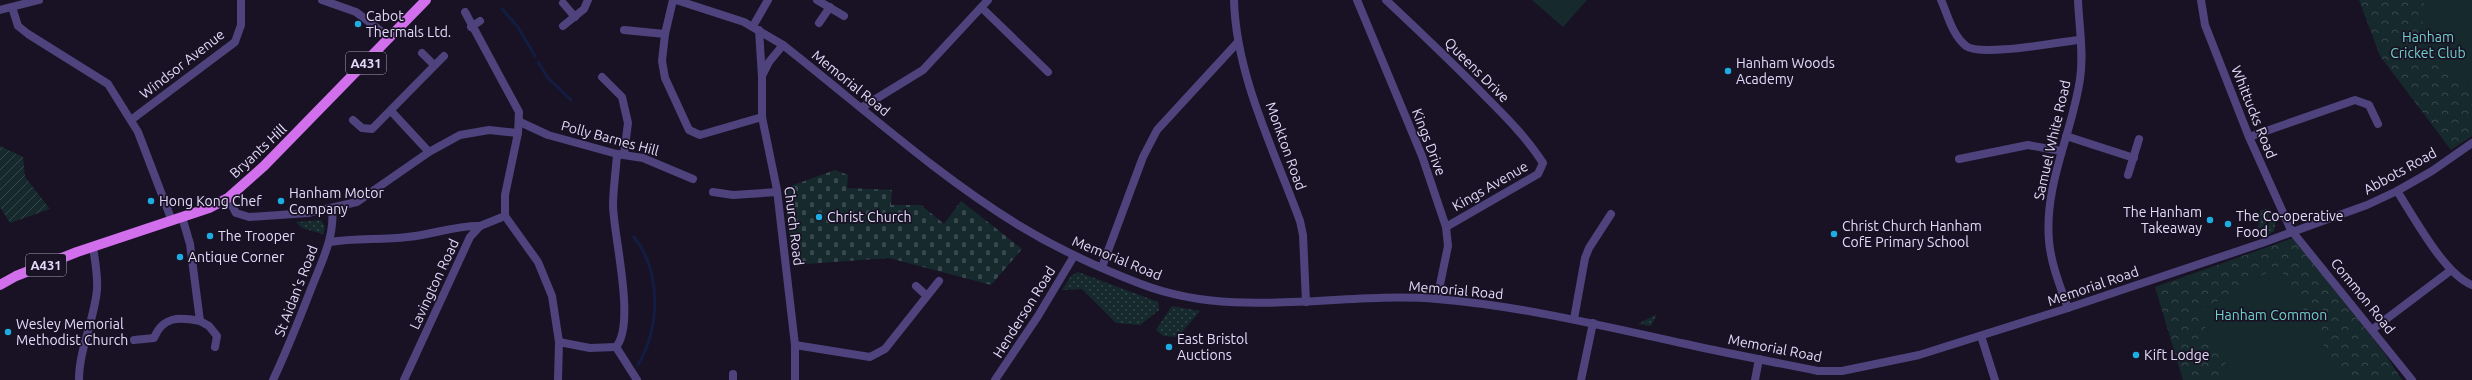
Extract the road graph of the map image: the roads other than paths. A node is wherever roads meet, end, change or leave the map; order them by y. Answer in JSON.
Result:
{"nodes":[{"id":1,"x":39,"y":0,"type":"edge"},
{"id":2,"x":241,"y":0,"type":"edge"},
{"id":3,"x":322,"y":0,"type":"edge"},
{"id":4,"x":426,"y":0,"type":"edge"},
{"id":5,"x":588,"y":0,"type":"edge"},
{"id":6,"x":675,"y":0,"type":"edge"},
{"id":7,"x":768,"y":0,"type":"edge"},
{"id":8,"x":817,"y":0,"type":"edge"},
{"id":9,"x":988,"y":0,"type":"edge"},
{"id":10,"x":1234,"y":0,"type":"edge"},
{"id":11,"x":1357,"y":0,"type":"edge"},
{"id":12,"x":1386,"y":0,"type":"edge"},
{"id":13,"x":1941,"y":0,"type":"edge"},
{"id":14,"x":2078,"y":0,"type":"edge"},
{"id":15,"x":2202,"y":0,"type":"edge"},
{"id":16,"x":563,"y":3,"type":"dead end"},
{"id":17,"x":700,"y":3,"type":"edge"},
{"id":18,"x":15,"y":4,"type":"edge"},
{"id":19,"x":830,"y":7,"type":"junction"},
{"id":20,"x":982,"y":8,"type":"junction"},
{"id":21,"x":0,"y":10,"type":"edge"},
{"id":22,"x":465,"y":12,"type":"dead end"},
{"id":23,"x":844,"y":16,"type":"dead end"},
{"id":24,"x":575,"y":17,"type":"junction"},
{"id":25,"x":480,"y":21,"type":"dead end"},
{"id":26,"x":819,"y":23,"type":"dead end"},
{"id":27,"x":471,"y":26,"type":"junction"},
{"id":28,"x":564,"y":26,"type":"dead end"},
{"id":29,"x":756,"y":28,"type":"junction"},
{"id":30,"x":624,"y":30,"type":"dead end"},
{"id":31,"x":665,"y":34,"type":"junction"},
{"id":32,"x":390,"y":38,"type":"junction"},
{"id":33,"x":2079,"y":40,"type":"junction"},
{"id":34,"x":1238,"y":42,"type":"junction"},
{"id":35,"x":783,"y":45,"type":"junction"},
{"id":36,"x":422,"y":53,"type":"dead end"},
{"id":37,"x":444,"y":56,"type":"dead end"},
{"id":38,"x":434,"y":65,"type":"junction"},
{"id":39,"x":1048,"y":72,"type":"dead end"},
{"id":40,"x":602,"y":77,"type":"dead end"},
{"id":41,"x":762,"y":77,"type":"junction"},
{"id":42,"x":861,"y":108,"type":"junction"},
{"id":43,"x":391,"y":111,"type":"junction"},
{"id":44,"x":762,"y":117,"type":"junction"},
{"id":45,"x":131,"y":120,"type":"junction"},
{"id":46,"x":353,"y":120,"type":"dead end"},
{"id":47,"x":520,"y":122,"type":"junction"},
{"id":48,"x":2378,"y":124,"type":"dead end"},
{"id":49,"x":518,"y":133,"type":"junction"},
{"id":50,"x":2066,"y":136,"type":"junction"},
{"id":51,"x":2249,"y":137,"type":"junction"},
{"id":52,"x":2139,"y":139,"type":"dead end"},
{"id":53,"x":2472,"y":143,"type":"edge"},
{"id":54,"x":2061,"y":151,"type":"junction"},
{"id":55,"x":429,"y":152,"type":"junction"},
{"id":56,"x":621,"y":154,"type":"junction"},
{"id":57,"x":2134,"y":158,"type":"junction"},
{"id":58,"x":1959,"y":159,"type":"dead end"},
{"id":59,"x":1543,"y":163,"type":"joint"},
{"id":60,"x":2128,"y":175,"type":"dead end"},
{"id":61,"x":693,"y":179,"type":"dead end"},
{"id":62,"x":2397,"y":191,"type":"junction"},
{"id":63,"x":713,"y":192,"type":"dead end"},
{"id":64,"x":777,"y":192,"type":"junction"},
{"id":65,"x":228,"y":198,"type":"junction"},
{"id":66,"x":332,"y":209,"type":"junction"},
{"id":67,"x":1611,"y":214,"type":"dead end"},
{"id":68,"x":505,"y":216,"type":"junction"},
{"id":69,"x":182,"y":217,"type":"junction"},
{"id":70,"x":172,"y":221,"type":"junction"},
{"id":71,"x":480,"y":226,"type":"junction"},
{"id":72,"x":1446,"y":226,"type":"junction"},
{"id":73,"x":2291,"y":230,"type":"junction"},
{"id":74,"x":330,"y":242,"type":"junction"},
{"id":75,"x":93,"y":247,"type":"junction"},
{"id":76,"x":1074,"y":256,"type":"junction"},
{"id":77,"x":1102,"y":267,"type":"junction"},
{"id":78,"x":2450,"y":271,"type":"junction"},
{"id":79,"x":939,"y":281,"type":"dead end"},
{"id":80,"x":0,"y":285,"type":"edge"},
{"id":81,"x":2472,"y":285,"type":"edge"},
{"id":82,"x":916,"y":286,"type":"dead end"},
{"id":83,"x":927,"y":296,"type":"junction"},
{"id":84,"x":1438,"y":299,"type":"junction"},
{"id":85,"x":1306,"y":302,"type":"junction"},
{"id":86,"x":2068,"y":308,"type":"junction"},
{"id":87,"x":1574,"y":319,"type":"junction"},
{"id":88,"x":200,"y":321,"type":"junction"},
{"id":89,"x":1592,"y":323,"type":"junction"},
{"id":90,"x":2373,"y":329,"type":"junction"},
{"id":91,"x":1980,"y":336,"type":"junction"},
{"id":92,"x":134,"y":340,"type":"dead end"},
{"id":93,"x":560,"y":342,"type":"junction"},
{"id":94,"x":795,"y":345,"type":"junction"},
{"id":95,"x":215,"y":347,"type":"dead end"},
{"id":96,"x":616,"y":347,"type":"junction"},
{"id":97,"x":1759,"y":359,"type":"junction"},
{"id":98,"x":79,"y":380,"type":"edge"},
{"id":99,"x":273,"y":380,"type":"edge"},
{"id":100,"x":404,"y":380,"type":"edge"},
{"id":101,"x":558,"y":380,"type":"edge"},
{"id":102,"x":636,"y":380,"type":"edge"},
{"id":103,"x":795,"y":380,"type":"edge"},
{"id":104,"x":995,"y":380,"type":"edge"},
{"id":105,"x":1581,"y":380,"type":"edge"},
{"id":106,"x":1755,"y":380,"type":"edge"},
{"id":107,"x":1995,"y":380,"type":"edge"},
{"id":108,"x":2412,"y":380,"type":"edge"}],
"edges":[{"from":1,"to":18,"type":"street"},
{"from":2,"to":45,"type":"street","name":"Windsor Avenue"},
{"from":3,"to":32,"type":"street"},
{"from":4,"to":32,"type":"main road","name":"Bryants Hill","number":"A431"},
{"from":5,"to":24,"type":"street"},
{"from":6,"to":17,"type":"street","name":"Memorial Road"},
{"from":6,"to":31,"type":"street"},
{"from":7,"to":29,"type":"street"},
{"from":8,"to":19,"type":"street"},
{"from":9,"to":20,"type":"street"},
{"from":10,"to":34,"type":"street","name":"Monkton Road"},
{"from":11,"to":72,"type":"street","name":"Kings Drive"},
{"from":12,"to":59,"type":"street","name":"Queens Drive"},
{"from":13,"to":33,"type":"street"},
{"from":14,"to":33,"type":"street","name":"Samuel White Road"},
{"from":15,"to":51,"type":"street","name":"Whittucks Road"},
{"from":16,"to":24,"type":"street"},
{"from":17,"to":29,"type":"street","name":"Memorial Road"},
{"from":18,"to":21,"type":"street"},
{"from":18,"to":45,"type":"street"},
{"from":19,"to":23,"type":"street"},
{"from":19,"to":26,"type":"street"},
{"from":20,"to":39,"type":"street"},
{"from":20,"to":42,"type":"street"},
{"from":22,"to":27,"type":"street"},
{"from":24,"to":28,"type":"street"},
{"from":25,"to":27,"type":"street"},
{"from":27,"to":47,"type":"street"},
{"from":29,"to":35,"type":"street","name":"Memorial Road"},
{"from":29,"to":41,"type":"street","name":"Church Road"},
{"from":30,"to":31,"type":"street"},
{"from":31,"to":44,"type":"street"},
{"from":32,"to":65,"type":"main road","name":"Bryants Hill","number":"A431"},
{"from":33,"to":50,"type":"street","name":"Samuel White Road"},
{"from":34,"to":77,"type":"street"},
{"from":34,"to":85,"type":"street","name":"Monkton Road"},
{"from":35,"to":41,"type":"street","name":"Church Road"},
{"from":35,"to":42,"type":"street","name":"Memorial Road"},
{"from":36,"to":38,"type":"street"},
{"from":37,"to":38,"type":"street"},
{"from":38,"to":43,"type":"street"},
{"from":40,"to":56,"type":"street"},
{"from":41,"to":44,"type":"street","name":"Church Road"},
{"from":42,"to":76,"type":"street","name":"Memorial Road"},
{"from":43,"to":46,"type":"street"},
{"from":43,"to":55,"type":"street"},
{"from":44,"to":64,"type":"street","name":"Church Road"},
{"from":45,"to":70,"type":"street"},
{"from":47,"to":49,"type":"street"},
{"from":47,"to":56,"type":"street","name":"Polly Barnes Hill"},
{"from":48,"to":51,"type":"street"},
{"from":49,"to":55,"type":"street"},
{"from":49,"to":68,"type":"street"},
{"from":50,"to":54,"type":"street","name":"Samuel White Road"},
{"from":50,"to":57,"type":"street"},
{"from":51,"to":73,"type":"street","name":"Whittucks Road"},
{"from":52,"to":57,"type":"street"},
{"from":53,"to":62,"type":"street","name":"Abbots Road"},
{"from":54,"to":58,"type":"street"},
{"from":54,"to":86,"type":"street","name":"Samuel White Road"},
{"from":55,"to":66,"type":"street"},
{"from":56,"to":61,"type":"street","name":"Polly Barnes Hill"},
{"from":56,"to":96,"type":"street"},
{"from":57,"to":60,"type":"street"},
{"from":59,"to":72,"type":"street","name":"Kings Avenue"},
{"from":62,"to":73,"type":"street","name":"Abbots Road"},
{"from":62,"to":78,"type":"street"},
{"from":63,"to":64,"type":"street"},
{"from":64,"to":94,"type":"street","name":"Church Road"},
{"from":65,"to":66,"type":"street"},
{"from":65,"to":69,"type":"main road","name":"Bryants Hill","number":"A431"},
{"from":66,"to":74,"type":"street","name":"St Aidan's Road"},
{"from":67,"to":87,"type":"street"},
{"from":68,"to":71,"type":"street","name":"Lavington Road"},
{"from":68,"to":93,"type":"street"},
{"from":69,"to":70,"type":"main road","name":"Bryants Hill","number":"A431"},
{"from":69,"to":88,"type":"street"},
{"from":70,"to":75,"type":"main road","name":"Bryants Hill","number":"A431"},
{"from":71,"to":74,"type":"street"},
{"from":71,"to":100,"type":"street","name":"Lavington Road"},
{"from":72,"to":84,"type":"street","name":"Kings Drive"},
{"from":73,"to":86,"type":"street","name":"Memorial Road"},
{"from":73,"to":90,"type":"street","name":"Common Road"},
{"from":74,"to":99,"type":"street","name":"St Aidan's Road"},
{"from":75,"to":80,"type":"main road","name":"Bryants Hill","number":"A431"},
{"from":75,"to":98,"type":"street"},
{"from":76,"to":77,"type":"street","name":"Memorial Road"},
{"from":76,"to":104,"type":"street","name":"Henderson Road"},
{"from":77,"to":85,"type":"street","name":"Memorial Road"},
{"from":78,"to":81,"type":"street"},
{"from":78,"to":90,"type":"street"},
{"from":79,"to":83,"type":"street"},
{"from":82,"to":83,"type":"street"},
{"from":83,"to":94,"type":"street"},
{"from":84,"to":85,"type":"street","name":"Memorial Road"},
{"from":84,"to":87,"type":"street","name":"Memorial Road"},
{"from":86,"to":91,"type":"street","name":"Memorial Road"},
{"from":87,"to":89,"type":"street","name":"Memorial Road"},
{"from":88,"to":92,"type":"street"},
{"from":88,"to":95,"type":"street"},
{"from":89,"to":97,"type":"street","name":"Memorial Road"},
{"from":89,"to":105,"type":"street"},
{"from":90,"to":108,"type":"street","name":"Common Road"},
{"from":91,"to":97,"type":"street","name":"Memorial Road"},
{"from":91,"to":107,"type":"street"},
{"from":93,"to":96,"type":"street"},
{"from":93,"to":101,"type":"street"},
{"from":94,"to":103,"type":"street","name":"Church Road"},
{"from":96,"to":102,"type":"street"},
{"from":97,"to":106,"type":"street"}]}
